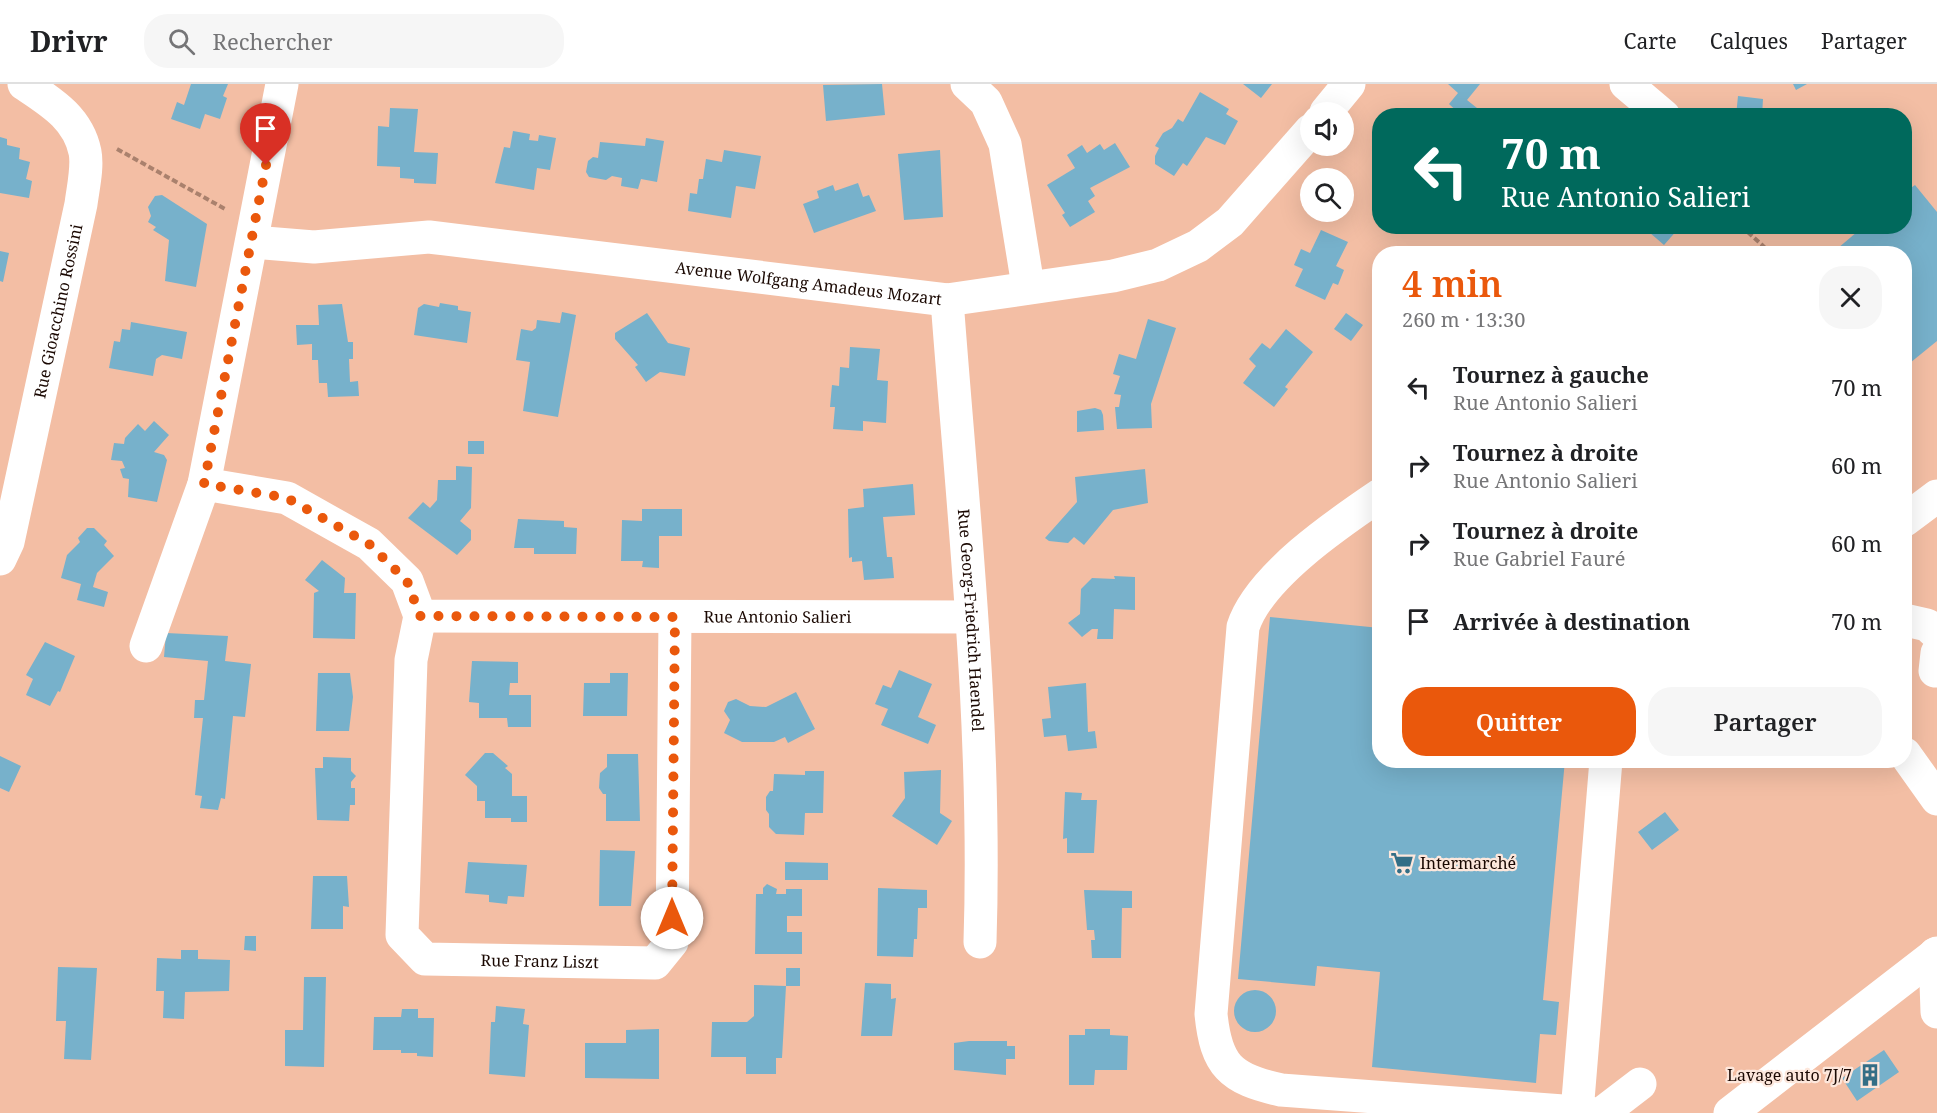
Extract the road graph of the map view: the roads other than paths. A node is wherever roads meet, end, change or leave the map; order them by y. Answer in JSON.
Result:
{"nodes":[{"id":1,"x":24,"y":84,"type":"edge"},
{"id":2,"x":282,"y":84,"type":"edge"},
{"id":3,"x":967,"y":84,"type":"edge"},
{"id":4,"x":1349,"y":84,"type":"edge"},
{"id":5,"x":1626,"y":84,"type":"edge"},
{"id":6,"x":1334,"y":102,"type":"edge"},
{"id":7,"x":1654,"y":108,"type":"edge"},
{"id":8,"x":1300,"y":142,"type":"edge"},
{"id":9,"x":253,"y":234,"type":"junction"},
{"id":10,"x":1028,"y":286,"type":"junction"},
{"id":11,"x":947,"y":300,"type":"junction"},
{"id":12,"x":204,"y":484,"type":"junction"},
{"id":13,"x":1937,"y":496,"type":"edge"},
{"id":14,"x":1372,"y":500,"type":"edge"},
{"id":15,"x":1912,"y":515,"type":"edge"},
{"id":16,"x":0,"y":559,"type":"edge"},
{"id":17,"x":420,"y":616,"type":"junction"},
{"id":18,"x":675,"y":617,"type":"junction"},
{"id":19,"x":971,"y":617,"type":"junction"},
{"id":20,"x":146,"y":646,"type":"dead end"},
{"id":21,"x":1606,"y":768,"type":"edge"},
{"id":22,"x":1905,"y":768,"type":"edge"},
{"id":23,"x":1937,"y":799,"type":"edge"},
{"id":24,"x":980,"y":942,"type":"dead end"},
{"id":25,"x":1936,"y":954,"type":"edge"},
{"id":26,"x":1937,"y":1012,"type":"edge"},
{"id":27,"x":1640,"y":1084,"type":"dead end"},
{"id":28,"x":1590,"y":1113,"type":"edge"},
{"id":29,"x":1730,"y":1113,"type":"edge"}],
"edges":[{"from":1,"to":16,"type":"street","name":"Rue Gioacchino Rossini"},
{"from":2,"to":9,"type":"street"},
{"from":3,"to":10,"type":"street"},
{"from":4,"to":6,"type":"street"},
{"from":5,"to":7,"type":"street"},
{"from":8,"to":10,"type":"street","name":"Avenue Wolfgang Amadeus Mozart"},
{"from":9,"to":11,"type":"street","name":"Avenue Wolfgang Amadeus Mozart"},
{"from":9,"to":12,"type":"street"},
{"from":10,"to":11,"type":"street","name":"Avenue Wolfgang Amadeus Mozart"},
{"from":11,"to":19,"type":"street","name":"Rue Georg-Friedrich Haendel"},
{"from":12,"to":17,"type":"street"},
{"from":12,"to":20,"type":"street"},
{"from":13,"to":15,"type":"street"},
{"from":14,"to":28,"type":"street"},
{"from":17,"to":18,"type":"street","name":"Rue Antonio Salieri"},
{"from":17,"to":18,"type":"street","name":"Rue Franz Liszt"},
{"from":18,"to":19,"type":"street","name":"Rue Antonio Salieri"},
{"from":19,"to":24,"type":"street","name":"Rue Georg-Friedrich Haendel"},
{"from":21,"to":28,"type":"street"},
{"from":22,"to":23,"type":"street"},
{"from":25,"to":26,"type":"street"},
{"from":25,"to":29,"type":"street"},
{"from":27,"to":28,"type":"street"}]}
